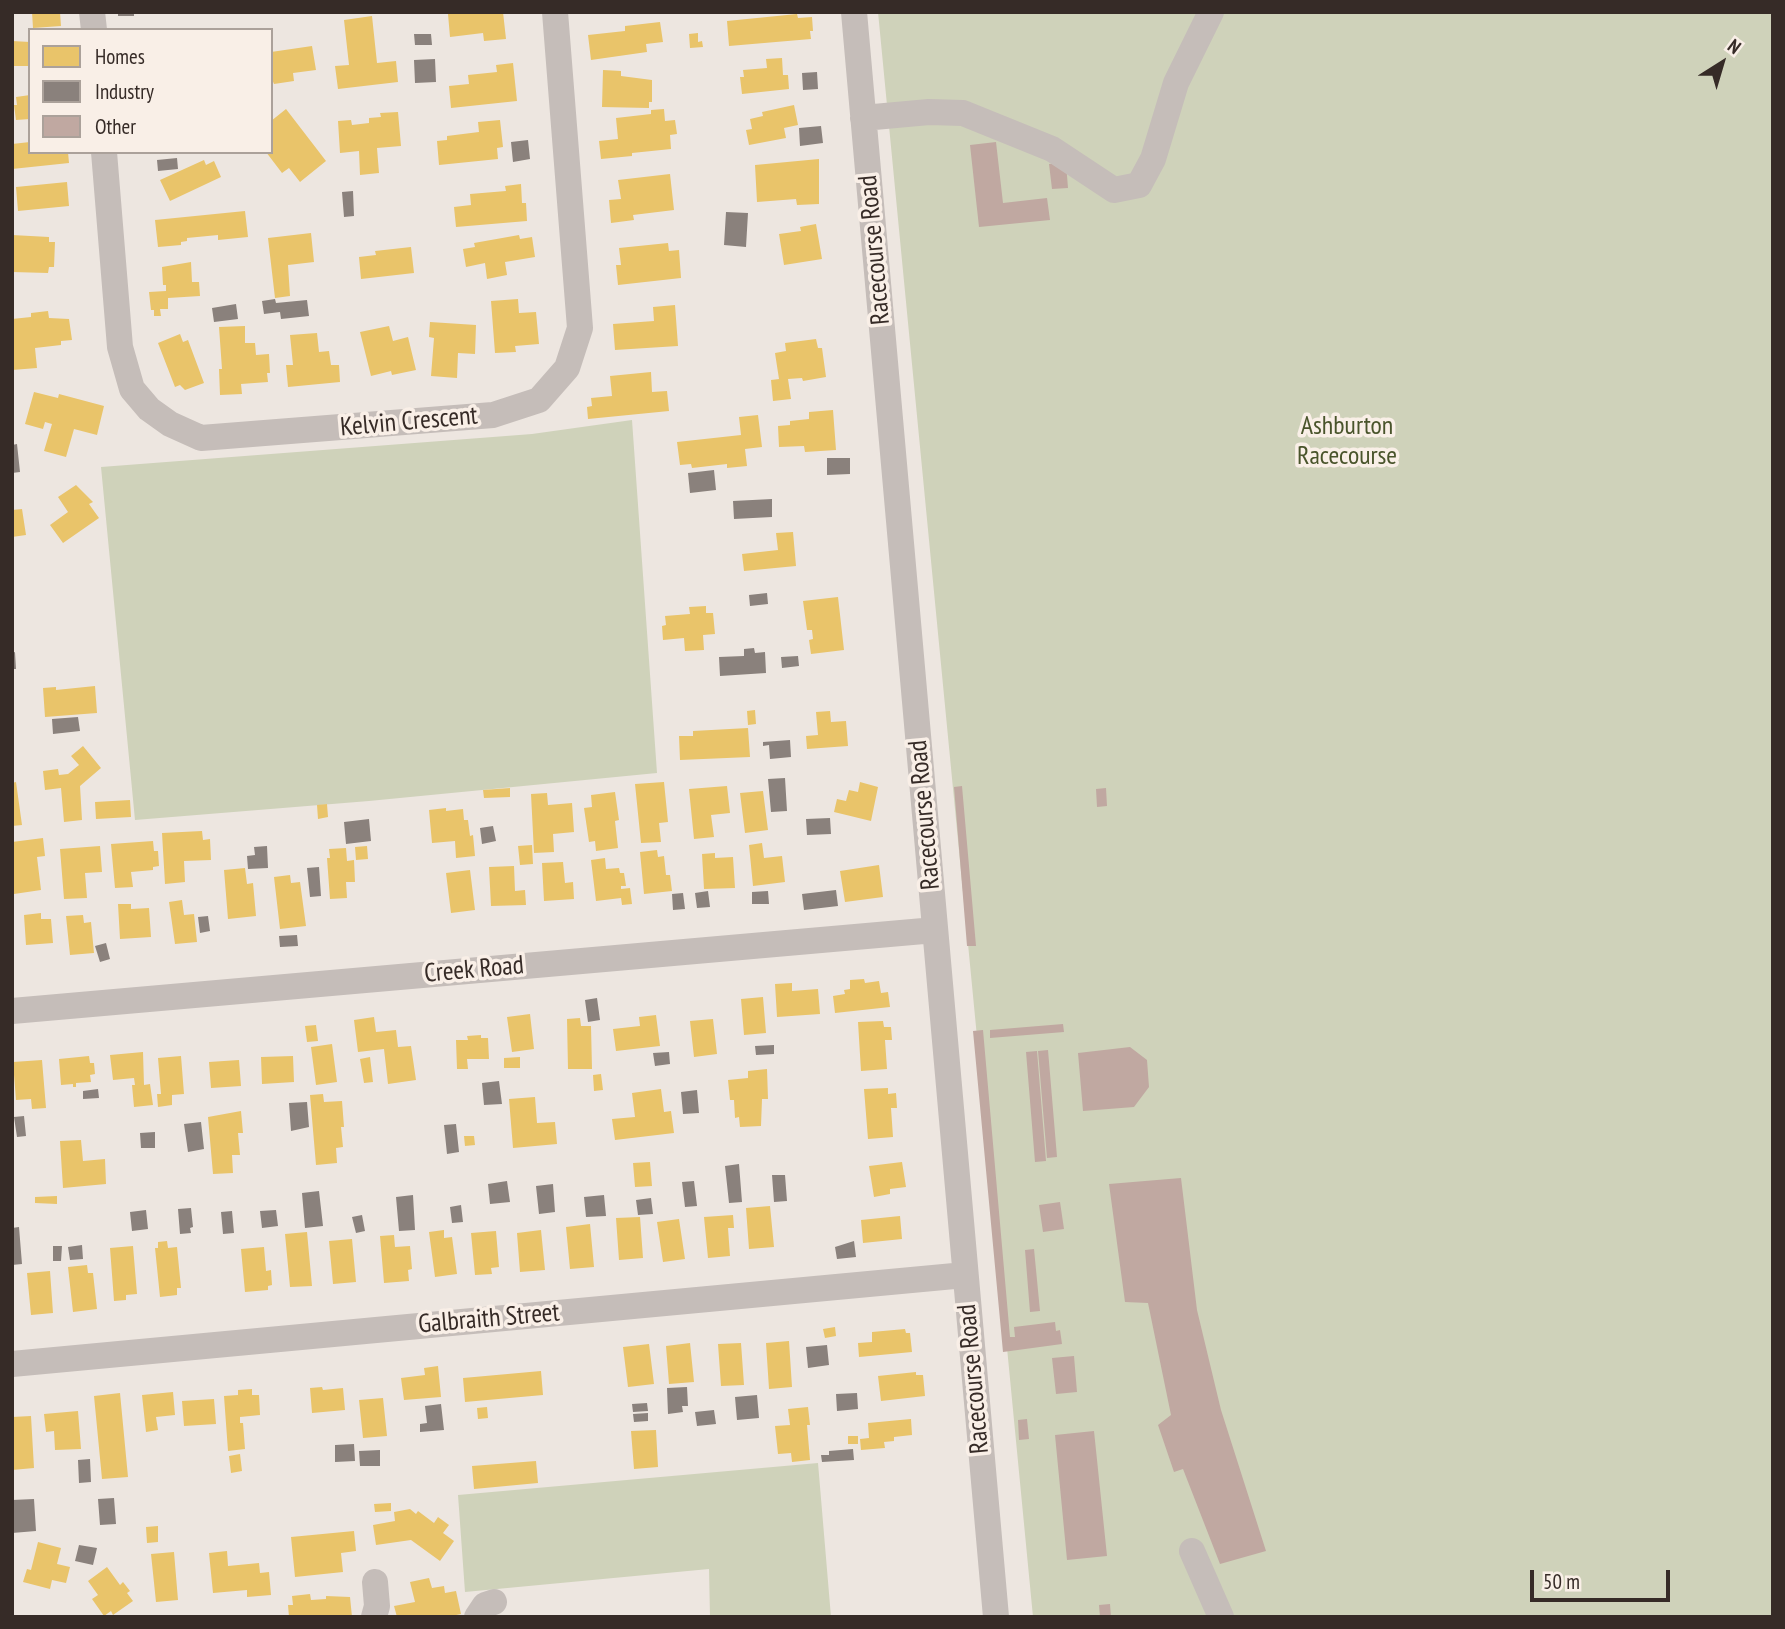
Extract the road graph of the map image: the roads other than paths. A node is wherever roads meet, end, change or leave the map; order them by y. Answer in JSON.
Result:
{"nodes":[{"id":1,"x":555,"y":12,"type":"edge"},
{"id":2,"x":854,"y":12,"type":"edge"},
{"id":3,"x":1211,"y":12,"type":"edge"},
{"id":4,"x":863,"y":118,"type":"junction"},
{"id":5,"x":104,"y":154,"type":"edge"},
{"id":6,"x":935,"y":930,"type":"junction"},
{"id":7,"x":12,"y":1012,"type":"edge"},
{"id":8,"x":965,"y":1275,"type":"junction"},
{"id":9,"x":12,"y":1364,"type":"edge"},
{"id":10,"x":1192,"y":1551,"type":"dead end"},
{"id":11,"x":375,"y":1582,"type":"dead end"},
{"id":12,"x":374,"y":1617,"type":"edge"},
{"id":13,"x":996,"y":1617,"type":"edge"},
{"id":14,"x":1221,"y":1617,"type":"edge"}],
"edges":[{"from":1,"to":5,"type":"street","name":"Kelvin Crescent"},
{"from":2,"to":4,"type":"street","name":"Racecourse Road"},
{"from":3,"to":4,"type":"street"},
{"from":4,"to":6,"type":"street","name":"Racecourse Road"},
{"from":6,"to":7,"type":"street","name":"Creek Road"},
{"from":6,"to":8,"type":"street","name":"Racecourse Road"},
{"from":8,"to":9,"type":"street","name":"Galbraith Street"},
{"from":8,"to":13,"type":"street","name":"Racecourse Road"},
{"from":10,"to":14,"type":"street"},
{"from":11,"to":12,"type":"street"}]}
